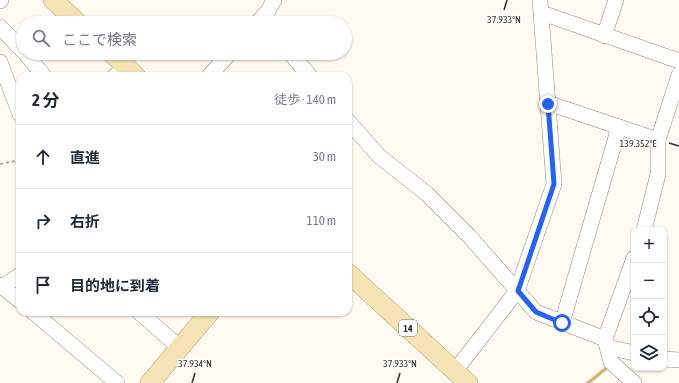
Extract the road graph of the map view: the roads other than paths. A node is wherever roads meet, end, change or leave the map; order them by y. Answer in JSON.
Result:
{"nodes":[{"id":1,"x":53,"y":0,"type":"edge"},
{"id":2,"x":616,"y":0,"type":"edge"},
{"id":3,"x":541,"y":6,"type":"edge"},
{"id":4,"x":70,"y":16,"type":"edge"},
{"id":5,"x":0,"y":27,"type":"edge"},
{"id":6,"x":604,"y":36,"type":"junction"},
{"id":7,"x":16,"y":44,"type":"edge"},
{"id":8,"x":31,"y":60,"type":"edge"},
{"id":9,"x":116,"y":60,"type":"edge"},
{"id":10,"x":224,"y":60,"type":"edge"},
{"id":11,"x":296,"y":60,"type":"edge"},
{"id":12,"x":679,"y":60,"type":"edge"},
{"id":13,"x":0,"y":62,"type":"edge"},
{"id":14,"x":41,"y":72,"type":"edge"},
{"id":15,"x":124,"y":72,"type":"edge"},
{"id":16,"x":213,"y":72,"type":"edge"},
{"id":17,"x":307,"y":72,"type":"edge"},
{"id":18,"x":679,"y":75,"type":"edge"},
{"id":19,"x":16,"y":104,"type":"edge"},
{"id":20,"x":548,"y":104,"type":"junction"},
{"id":21,"x":352,"y":126,"type":"edge"},
{"id":22,"x":619,"y":127,"type":"junction"},
{"id":23,"x":658,"y":140,"type":"junction"},
{"id":24,"x":645,"y":227,"type":"edge"},
{"id":25,"x":632,"y":263,"type":"edge"},
{"id":26,"x":16,"y":277,"type":"edge"},
{"id":27,"x":352,"y":277,"type":"edge"},
{"id":28,"x":1,"y":286,"type":"edge"},
{"id":29,"x":518,"y":291,"type":"junction"},
{"id":30,"x":16,"y":299,"type":"edge"},
{"id":31,"x":37,"y":316,"type":"edge"},
{"id":32,"x":144,"y":316,"type":"edge"},
{"id":33,"x":207,"y":316,"type":"edge"},
{"id":34,"x":562,"y":323,"type":"junction"},
{"id":35,"x":606,"y":343,"type":"junction"},
{"id":36,"x":180,"y":348,"type":"junction"},
{"id":37,"x":631,"y":352,"type":"edge"},
{"id":38,"x":667,"y":359,"type":"edge"},
{"id":39,"x":679,"y":360,"type":"edge"},
{"id":40,"x":461,"y":377,"type":"edge"},
{"id":41,"x":117,"y":383,"type":"edge"},
{"id":42,"x":150,"y":383,"type":"edge"},
{"id":43,"x":634,"y":383,"type":"edge"}],
"edges":[{"from":1,"to":4,"type":"main road"},
{"from":2,"to":6,"type":"street"},
{"from":3,"to":6,"type":"street"},
{"from":3,"to":20,"type":"street"},
{"from":5,"to":7,"type":"street"},
{"from":6,"to":12,"type":"street"},
{"from":8,"to":14,"type":"street"},
{"from":9,"to":15,"type":"main road"},
{"from":10,"to":16,"type":"street"},
{"from":11,"to":17,"type":"street"},
{"from":13,"to":19,"type":"street"},
{"from":18,"to":23,"type":"street"},
{"from":20,"to":22,"type":"street"},
{"from":20,"to":29,"type":"street"},
{"from":21,"to":29,"type":"street"},
{"from":22,"to":23,"type":"street"},
{"from":22,"to":34,"type":"street"},
{"from":23,"to":24,"type":"street"},
{"from":25,"to":35,"type":"street"},
{"from":26,"to":28,"type":"street"},
{"from":27,"to":40,"type":"main road","number":"14"},
{"from":28,"to":30,"type":"street"},
{"from":29,"to":34,"type":"street"},
{"from":29,"to":40,"type":"street"},
{"from":31,"to":41,"type":"street"},
{"from":32,"to":36,"type":"street"},
{"from":33,"to":36,"type":"main road"},
{"from":34,"to":35,"type":"street"},
{"from":35,"to":37,"type":"street"},
{"from":35,"to":43,"type":"street"},
{"from":36,"to":42,"type":"main road"},
{"from":38,"to":39,"type":"street"}]}
